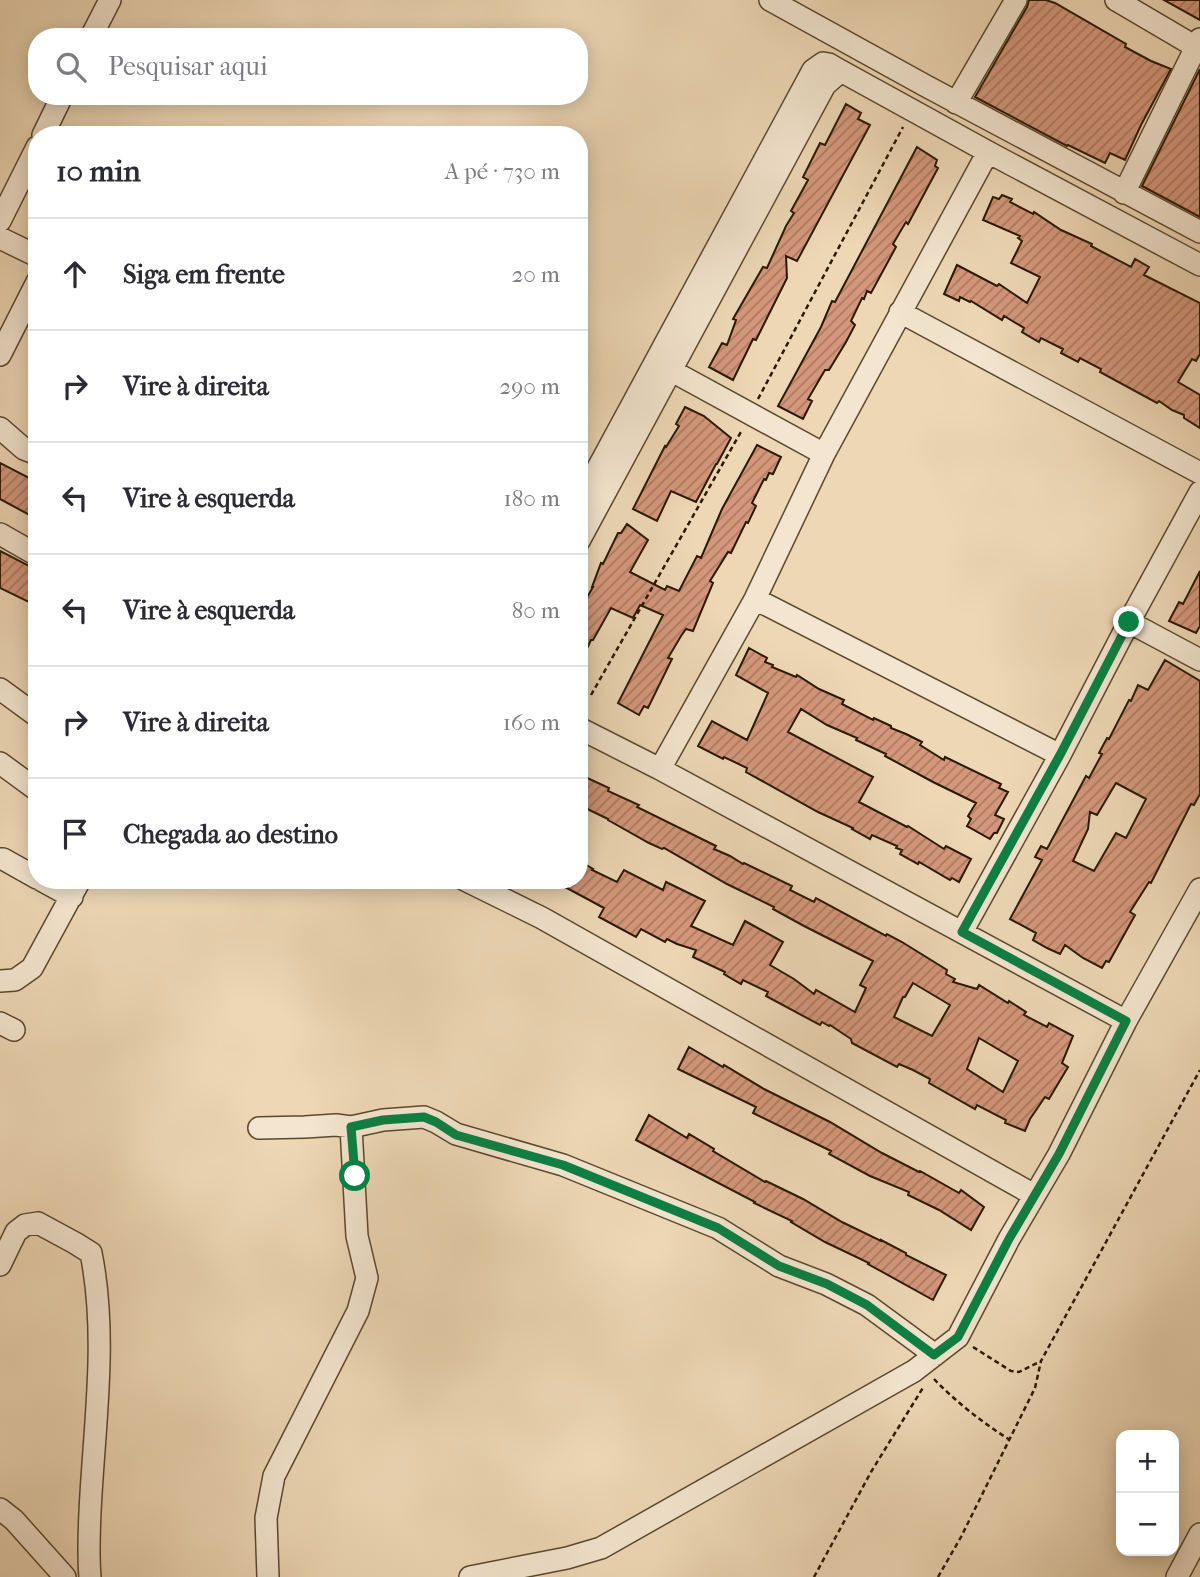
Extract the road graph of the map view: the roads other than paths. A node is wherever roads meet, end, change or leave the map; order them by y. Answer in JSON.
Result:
{"nodes":[{"id":1,"x":110,"y":0,"type":"edge"},
{"id":2,"x":770,"y":0,"type":"edge"},
{"id":3,"x":1016,"y":0,"type":"edge"},
{"id":4,"x":1116,"y":0,"type":"edge"},
{"id":5,"x":96,"y":28,"type":"edge"},
{"id":6,"x":1198,"y":43,"type":"edge"},
{"id":7,"x":841,"y":71,"type":"junction"},
{"id":8,"x":956,"y":103,"type":"junction"},
{"id":9,"x":58,"y":105,"type":"edge"},
{"id":10,"x":47,"y":126,"type":"edge"},
{"id":11,"x":988,"y":152,"type":"junction"},
{"id":12,"x":28,"y":165,"type":"edge"},
{"id":13,"x":1124,"y":193,"type":"junction"},
{"id":14,"x":0,"y":221,"type":"edge"},
{"id":15,"x":1200,"y":232,"type":"edge"},
{"id":16,"x":0,"y":238,"type":"edge"},
{"id":17,"x":28,"y":252,"type":"edge"},
{"id":18,"x":1200,"y":265,"type":"edge"},
{"id":19,"x":28,"y":300,"type":"edge"},
{"id":20,"x":900,"y":312,"type":"junction"},
{"id":21,"x":0,"y":355,"type":"edge"},
{"id":22,"x":671,"y":370,"type":"junction"},
{"id":23,"x":0,"y":428,"type":"edge"},
{"id":24,"x":28,"y":451,"type":"edge"},
{"id":25,"x":824,"y":454,"type":"junction"},
{"id":26,"x":1200,"y":473,"type":"edge"},
{"id":27,"x":588,"y":486,"type":"edge"},
{"id":28,"x":1200,"y":492,"type":"edge"},
{"id":29,"x":588,"y":524,"type":"edge"},
{"id":30,"x":0,"y":534,"type":"edge"},
{"id":31,"x":28,"y":550,"type":"edge"},
{"id":32,"x":755,"y":599,"type":"junction"},
{"id":33,"x":1129,"y":622,"type":"junction"},
{"id":34,"x":1200,"y":660,"type":"edge"},
{"id":35,"x":0,"y":689,"type":"edge"},
{"id":36,"x":28,"y":709,"type":"edge"},
{"id":37,"x":588,"y":733,"type":"edge"},
{"id":38,"x":1060,"y":755,"type":"junction"},
{"id":39,"x":0,"y":763,"type":"edge"},
{"id":40,"x":660,"y":769,"type":"junction"},
{"id":41,"x":28,"y":783,"type":"edge"},
{"id":42,"x":0,"y":859,"type":"edge"},
{"id":43,"x":28,"y":873,"type":"edge"},
{"id":44,"x":76,"y":889,"type":"edge"},
{"id":45,"x":483,"y":889,"type":"edge"},
{"id":46,"x":1200,"y":889,"type":"edge"},
{"id":47,"x":962,"y":932,"type":"junction"},
{"id":48,"x":0,"y":981,"type":"edge"},
{"id":49,"x":1126,"y":1021,"type":"junction"},
{"id":50,"x":351,"y":1127,"type":"junction"},
{"id":51,"x":259,"y":1128,"type":"dead end"},
{"id":52,"x":1034,"y":1195,"type":"junction"},
{"id":53,"x":0,"y":1265,"type":"edge"},
{"id":54,"x":928,"y":1360,"type":"junction"},
{"id":55,"x":0,"y":1508,"type":"edge"},
{"id":56,"x":1200,"y":1534,"type":"edge"},
{"id":57,"x":65,"y":1577,"type":"edge"},
{"id":58,"x":90,"y":1577,"type":"edge"},
{"id":59,"x":268,"y":1577,"type":"edge"},
{"id":60,"x":470,"y":1577,"type":"edge"},
{"id":61,"x":1177,"y":1577,"type":"edge"}],
"edges":[{"from":1,"to":5,"type":"street"},
{"from":2,"to":8,"type":"street"},
{"from":3,"to":8,"type":"street"},
{"from":4,"to":6,"type":"street"},
{"from":6,"to":13,"type":"street"},
{"from":7,"to":11,"type":"street"},
{"from":7,"to":22,"type":"street"},
{"from":7,"to":27,"type":"street"},
{"from":8,"to":13,"type":"street"},
{"from":9,"to":10,"type":"street"},
{"from":11,"to":18,"type":"street"},
{"from":11,"to":20,"type":"street"},
{"from":12,"to":14,"type":"street"},
{"from":13,"to":15,"type":"street"},
{"from":16,"to":17,"type":"street"},
{"from":19,"to":21,"type":"street"},
{"from":20,"to":25,"type":"street"},
{"from":20,"to":26,"type":"street"},
{"from":22,"to":25,"type":"street"},
{"from":22,"to":29,"type":"street"},
{"from":23,"to":24,"type":"street"},
{"from":25,"to":32,"type":"street"},
{"from":28,"to":33,"type":"street"},
{"from":30,"to":31,"type":"street"},
{"from":32,"to":38,"type":"street"},
{"from":32,"to":40,"type":"street"},
{"from":33,"to":34,"type":"street"},
{"from":33,"to":38,"type":"street"},
{"from":35,"to":36,"type":"street"},
{"from":37,"to":40,"type":"street"},
{"from":38,"to":47,"type":"street"},
{"from":39,"to":41,"type":"street"},
{"from":40,"to":47,"type":"street"},
{"from":42,"to":43,"type":"street"},
{"from":44,"to":48,"type":"street"},
{"from":45,"to":52,"type":"street"},
{"from":46,"to":49,"type":"street"},
{"from":47,"to":49,"type":"street"},
{"from":49,"to":52,"type":"street"},
{"from":50,"to":51,"type":"street"},
{"from":50,"to":54,"type":"street"},
{"from":50,"to":59,"type":"street"},
{"from":52,"to":54,"type":"street"},
{"from":53,"to":58,"type":"street"},
{"from":54,"to":60,"type":"street"},
{"from":55,"to":57,"type":"street"},
{"from":56,"to":61,"type":"street"}]}
